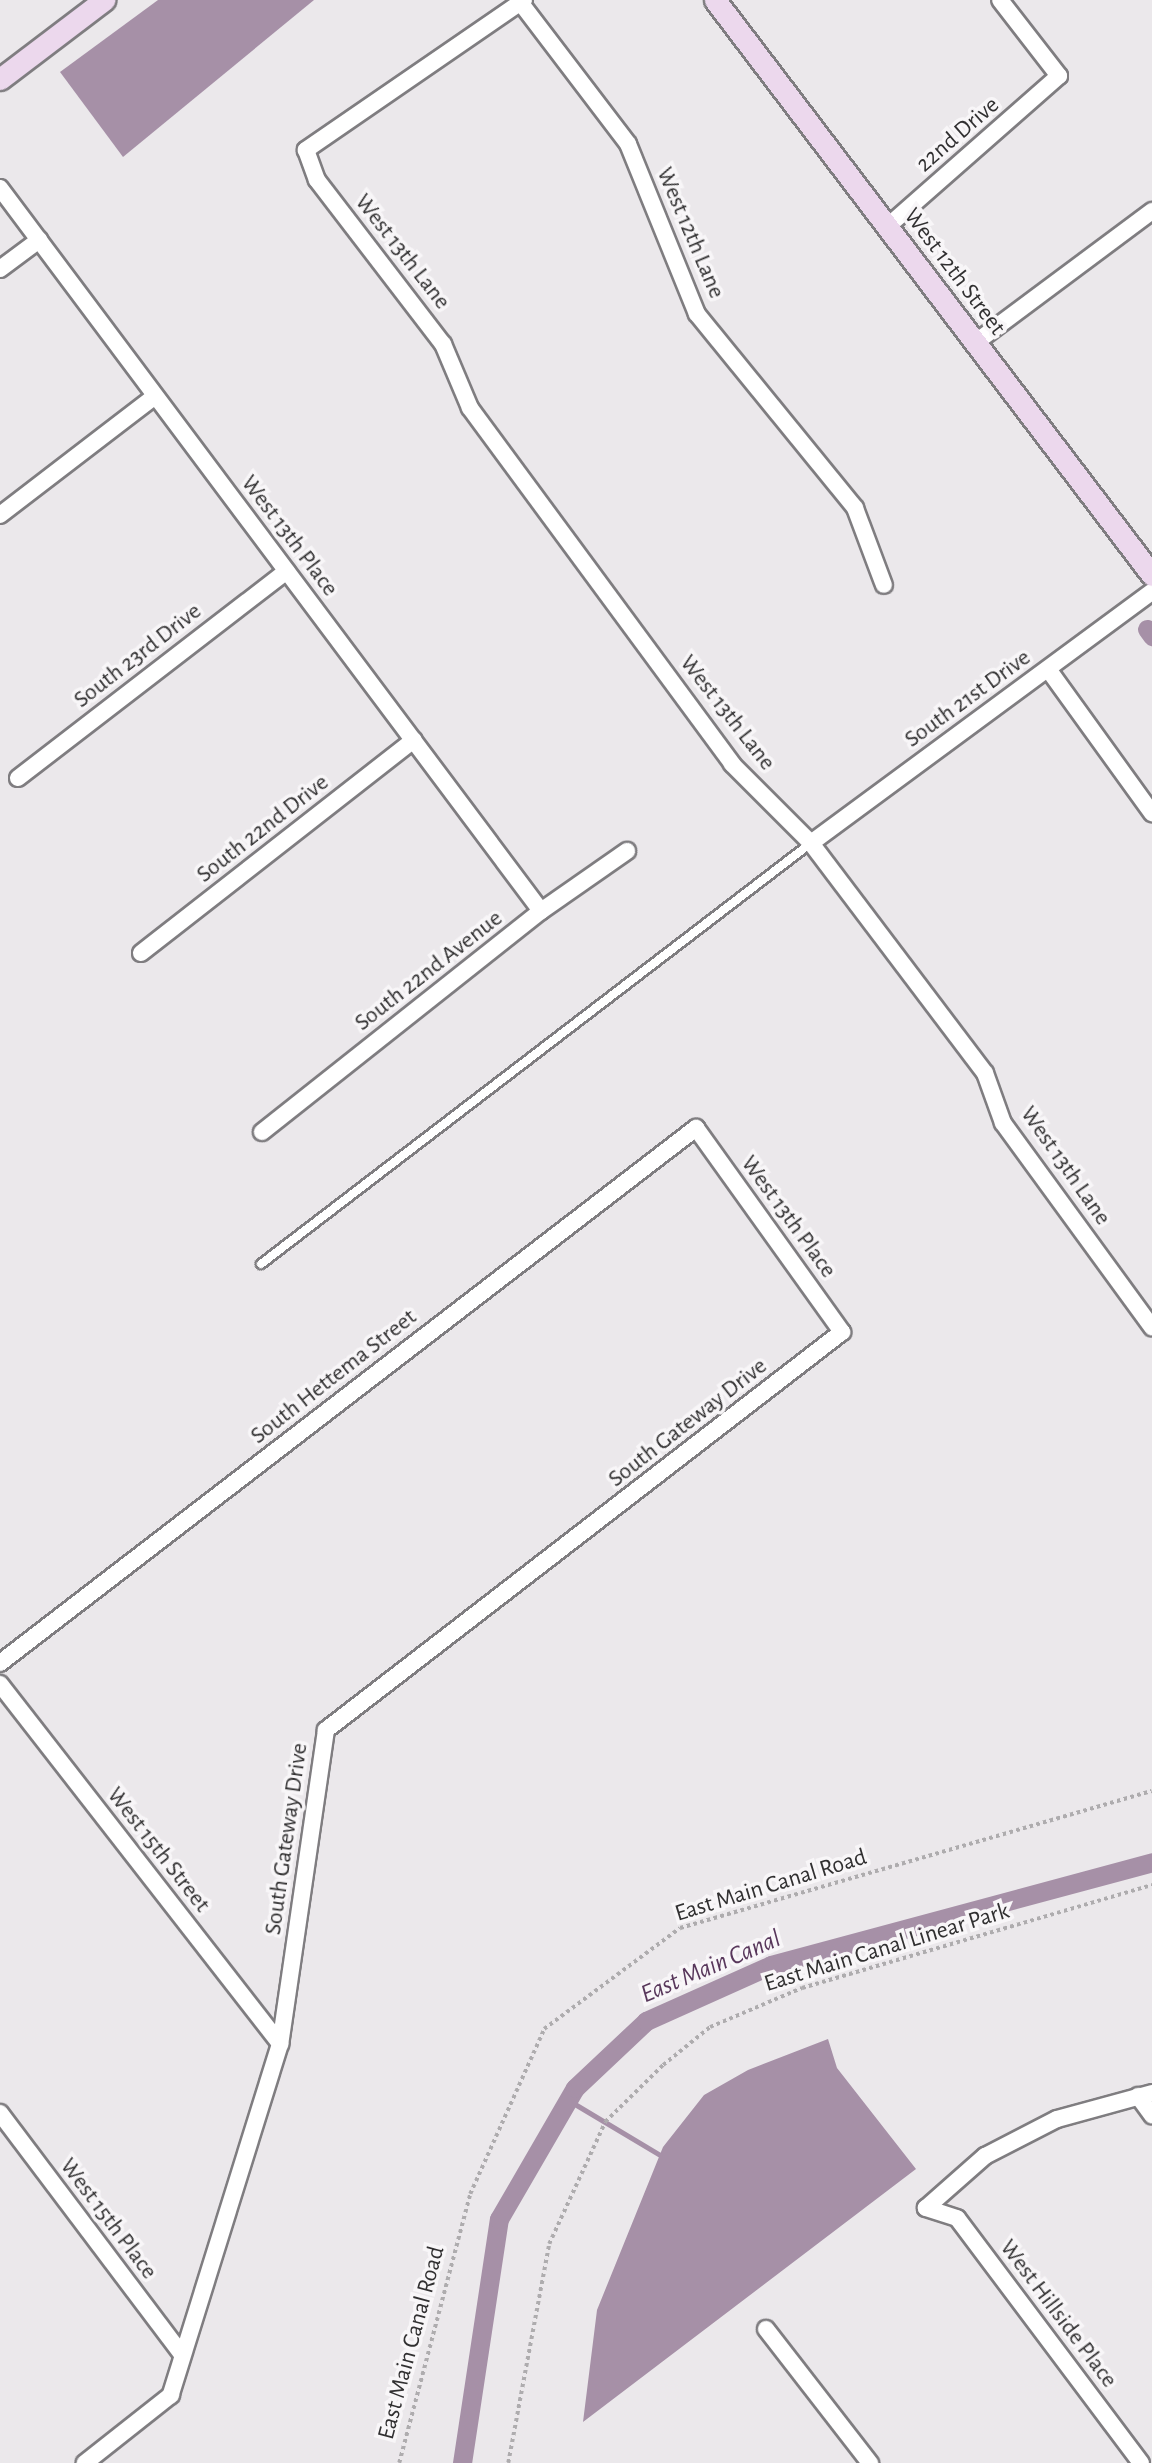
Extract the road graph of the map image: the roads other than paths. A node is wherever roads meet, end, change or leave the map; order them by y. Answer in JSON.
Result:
{"nodes":[{"id":1,"x":104,"y":0,"type":"edge"},
{"id":2,"x":715,"y":0,"type":"edge"},
{"id":3,"x":1021,"y":0,"type":"edge"},
{"id":4,"x":522,"y":1,"type":"edge"},
{"id":5,"x":1004,"y":6,"type":"edge"},
{"id":6,"x":0,"y":79,"type":"edge"},
{"id":7,"x":0,"y":188,"type":"edge"},
{"id":8,"x":1152,"y":211,"type":"edge"},
{"id":9,"x":887,"y":227,"type":"junction"},
{"id":10,"x":39,"y":240,"type":"junction"},
{"id":11,"x":0,"y":269,"type":"edge"},
{"id":12,"x":975,"y":343,"type":"junction"},
{"id":13,"x":155,"y":396,"type":"junction"},
{"id":14,"x":0,"y":515,"type":"edge"},
{"id":15,"x":287,"y":570,"type":"junction"},
{"id":16,"x":1152,"y":575,"type":"edge"},
{"id":17,"x":884,"y":585,"type":"dead end"},
{"id":18,"x":1152,"y":592,"type":"edge"},
{"id":19,"x":1048,"y":669,"type":"junction"},
{"id":20,"x":414,"y":740,"type":"junction"},
{"id":21,"x":18,"y":778,"type":"dead end"},
{"id":22,"x":1152,"y":813,"type":"edge"},
{"id":23,"x":811,"y":843,"type":"junction"},
{"id":24,"x":627,"y":851,"type":"dead end"},
{"id":25,"x":541,"y":911,"type":"junction"},
{"id":26,"x":141,"y":953,"type":"dead end"},
{"id":27,"x":696,"y":1128,"type":"joint"},
{"id":28,"x":262,"y":1132,"type":"dead end"},
{"id":29,"x":261,"y":1264,"type":"dead end"},
{"id":30,"x":1152,"y":1327,"type":"edge"},
{"id":31,"x":842,"y":1332,"type":"joint"},
{"id":32,"x":0,"y":1663,"type":"edge"},
{"id":33,"x":0,"y":1684,"type":"edge"},
{"id":34,"x":279,"y":2044,"type":"junction"},
{"id":35,"x":1145,"y":2095,"type":"edge"},
{"id":36,"x":0,"y":2113,"type":"edge"},
{"id":37,"x":1152,"y":2115,"type":"edge"},
{"id":38,"x":766,"y":2329,"type":"dead end"},
{"id":39,"x":181,"y":2353,"type":"junction"},
{"id":40,"x":85,"y":2463,"type":"edge"},
{"id":41,"x":870,"y":2463,"type":"edge"},
{"id":42,"x":1141,"y":2463,"type":"edge"}],
"edges":[{"from":1,"to":6,"type":"street"},
{"from":2,"to":9,"type":"street","name":"West 12th Street"},
{"from":3,"to":5,"type":"street"},
{"from":4,"to":17,"type":"street","name":"West 12th Lane"},
{"from":4,"to":23,"type":"street","name":"West 13th Lane"},
{"from":5,"to":9,"type":"street","name":"22nd Drive"},
{"from":7,"to":10,"type":"street","name":"West 13th Place"},
{"from":8,"to":12,"type":"street"},
{"from":9,"to":12,"type":"street","name":"West 12th Street"},
{"from":10,"to":11,"type":"street"},
{"from":10,"to":13,"type":"street","name":"West 13th Place"},
{"from":12,"to":16,"type":"street","name":"West 12th Street"},
{"from":13,"to":14,"type":"street"},
{"from":13,"to":15,"type":"street","name":"West 13th Place"},
{"from":15,"to":20,"type":"street","name":"West 13th Place"},
{"from":15,"to":21,"type":"street","name":"South 23rd Drive"},
{"from":18,"to":19,"type":"street","name":"South 21st Drive"},
{"from":19,"to":22,"type":"street"},
{"from":19,"to":23,"type":"street","name":"South 21st Drive"},
{"from":20,"to":25,"type":"street","name":"West 13th Place"},
{"from":20,"to":26,"type":"street","name":"South 22nd Drive"},
{"from":23,"to":29,"type":"lane"},
{"from":23,"to":30,"type":"street","name":"West 13th Lane"},
{"from":24,"to":25,"type":"street","name":"South 22nd Avenue"},
{"from":25,"to":28,"type":"street","name":"South 22nd Avenue"},
{"from":27,"to":31,"type":"street","name":"West 13th Place"},
{"from":27,"to":32,"type":"street","name":"South Hettema Street"},
{"from":31,"to":34,"type":"street","name":"South Gateway Drive"},
{"from":33,"to":34,"type":"street","name":"West 15th Street"},
{"from":34,"to":39,"type":"street","name":"South Gateway Drive"},
{"from":35,"to":37,"type":"street"},
{"from":35,"to":42,"type":"street","name":"West Hillside Place"},
{"from":36,"to":39,"type":"street","name":"West 15th Place"},
{"from":38,"to":41,"type":"street"},
{"from":39,"to":40,"type":"street","name":"South Gateway Drive"}]}
